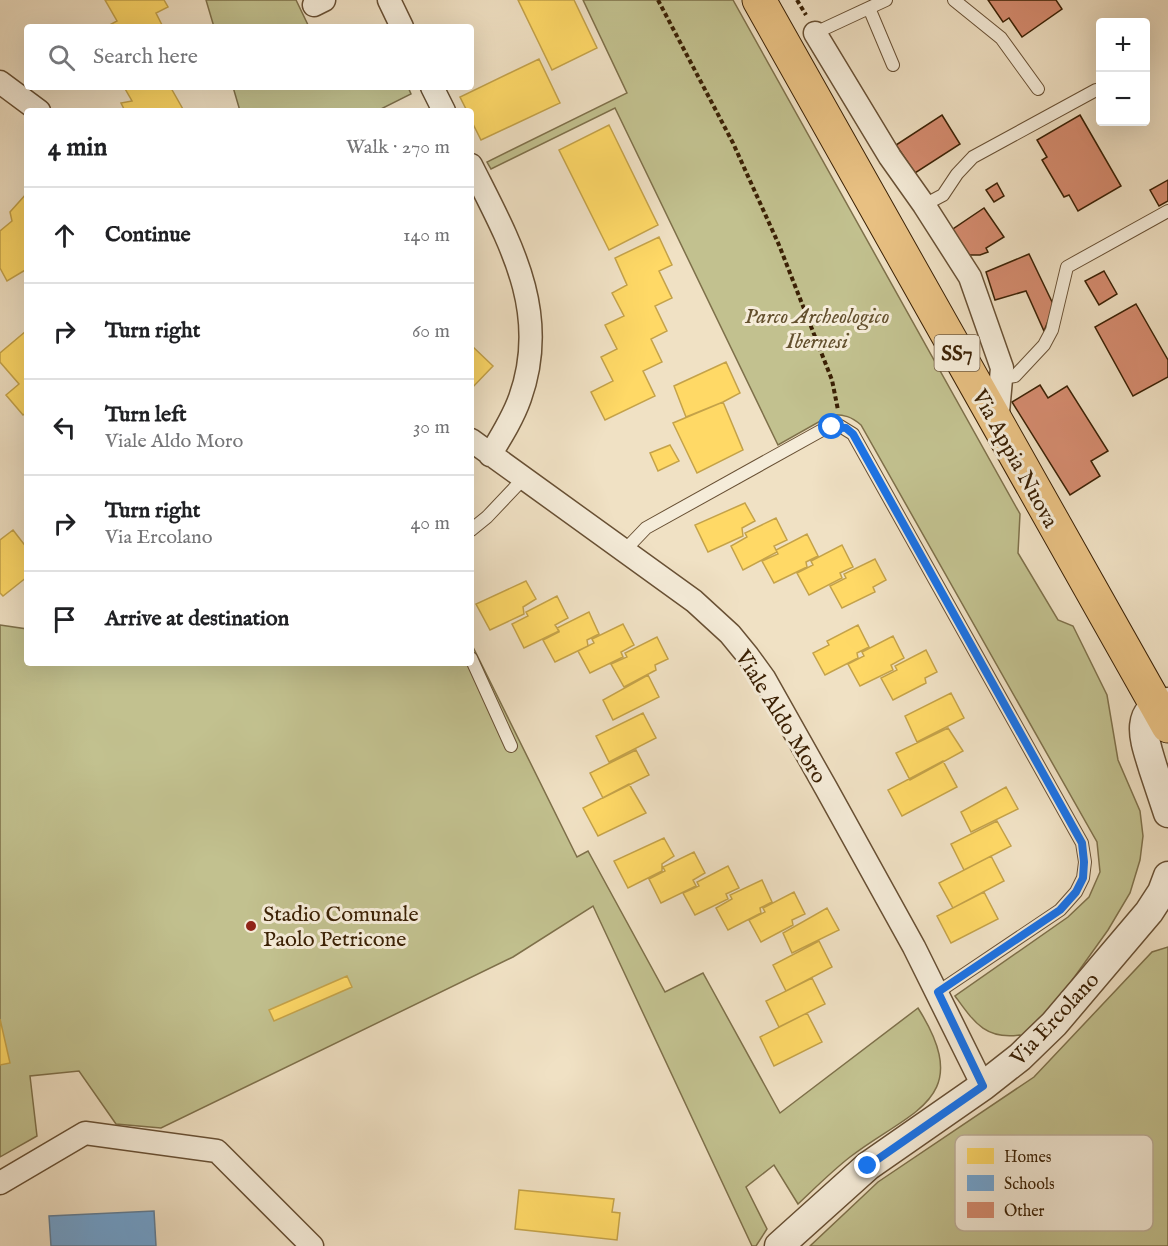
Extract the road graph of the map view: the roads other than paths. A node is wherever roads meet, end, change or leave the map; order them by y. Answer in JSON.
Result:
{"nodes":[{"id":1,"x":389,"y":0,"type":"edge"},
{"id":2,"x":759,"y":0,"type":"edge"},
{"id":3,"x":886,"y":0,"type":"edge"},
{"id":4,"x":954,"y":0,"type":"edge"},
{"id":5,"x":869,"y":8,"type":"junction"},
{"id":6,"x":401,"y":24,"type":"edge"},
{"id":7,"x":815,"y":33,"type":"joint"},
{"id":8,"x":892,"y":65,"type":"dead end"},
{"id":9,"x":0,"y":81,"type":"edge"},
{"id":10,"x":1038,"y":88,"type":"dead end"},
{"id":11,"x":434,"y":90,"type":"edge"},
{"id":12,"x":1096,"y":90,"type":"dead end"},
{"id":13,"x":35,"y":108,"type":"edge"},
{"id":14,"x":442,"y":108,"type":"edge"},
{"id":15,"x":474,"y":171,"type":"edge"},
{"id":16,"x":924,"y":205,"type":"junction"},
{"id":17,"x":1168,"y":211,"type":"edge"},
{"id":18,"x":1001,"y":378,"type":"junction"},
{"id":19,"x":997,"y":423,"type":"junction"},
{"id":20,"x":474,"y":442,"type":"edge"},
{"id":21,"x":490,"y":455,"type":"junction"},
{"id":22,"x":522,"y":479,"type":"junction"},
{"id":23,"x":474,"y":528,"type":"edge"},
{"id":24,"x":624,"y":551,"type":"junction"},
{"id":25,"x":474,"y":665,"type":"edge"},
{"id":26,"x":1164,"y":712,"type":"edge"},
{"id":27,"x":511,"y":746,"type":"dead end"},
{"id":28,"x":1168,"y":813,"type":"edge"},
{"id":29,"x":1162,"y":892,"type":"edge"},
{"id":30,"x":938,"y":992,"type":"junction"},
{"id":31,"x":983,"y":1086,"type":"junction"},
{"id":32,"x":0,"y":1183,"type":"edge"},
{"id":33,"x":312,"y":1246,"type":"edge"},
{"id":34,"x":779,"y":1246,"type":"edge"}],
"edges":[{"from":1,"to":6,"type":"street"},
{"from":2,"to":19,"type":"main road","name":"Via Appia Nuova","number":"SS7"},
{"from":3,"to":5,"type":"lane"},
{"from":4,"to":10,"type":"lane"},
{"from":5,"to":7,"type":"lane"},
{"from":5,"to":8,"type":"lane"},
{"from":7,"to":16,"type":"street"},
{"from":9,"to":13,"type":"street"},
{"from":11,"to":14,"type":"street"},
{"from":12,"to":16,"type":"lane"},
{"from":15,"to":21,"type":"street"},
{"from":16,"to":18,"type":"street"},
{"from":17,"to":18,"type":"lane"},
{"from":18,"to":19,"type":"street"},
{"from":19,"to":26,"type":"main road","name":"Via Appia Nuova","number":"SS7"},
{"from":20,"to":21,"type":"street","name":"Viale Aldo Moro"},
{"from":21,"to":22,"type":"street","name":"Viale Aldo Moro"},
{"from":22,"to":23,"type":"lane"},
{"from":22,"to":24,"type":"street","name":"Viale Aldo Moro"},
{"from":24,"to":30,"type":"street","name":"Viale Aldo Moro"},
{"from":24,"to":30,"type":"lane"},
{"from":25,"to":27,"type":"lane"},
{"from":26,"to":28,"type":"street"},
{"from":29,"to":31,"type":"street","name":"Via Ercolano"},
{"from":30,"to":31,"type":"street","name":"Viale Aldo Moro"},
{"from":31,"to":34,"type":"street","name":"Via Ercolano"},
{"from":32,"to":33,"type":"street"}]}
